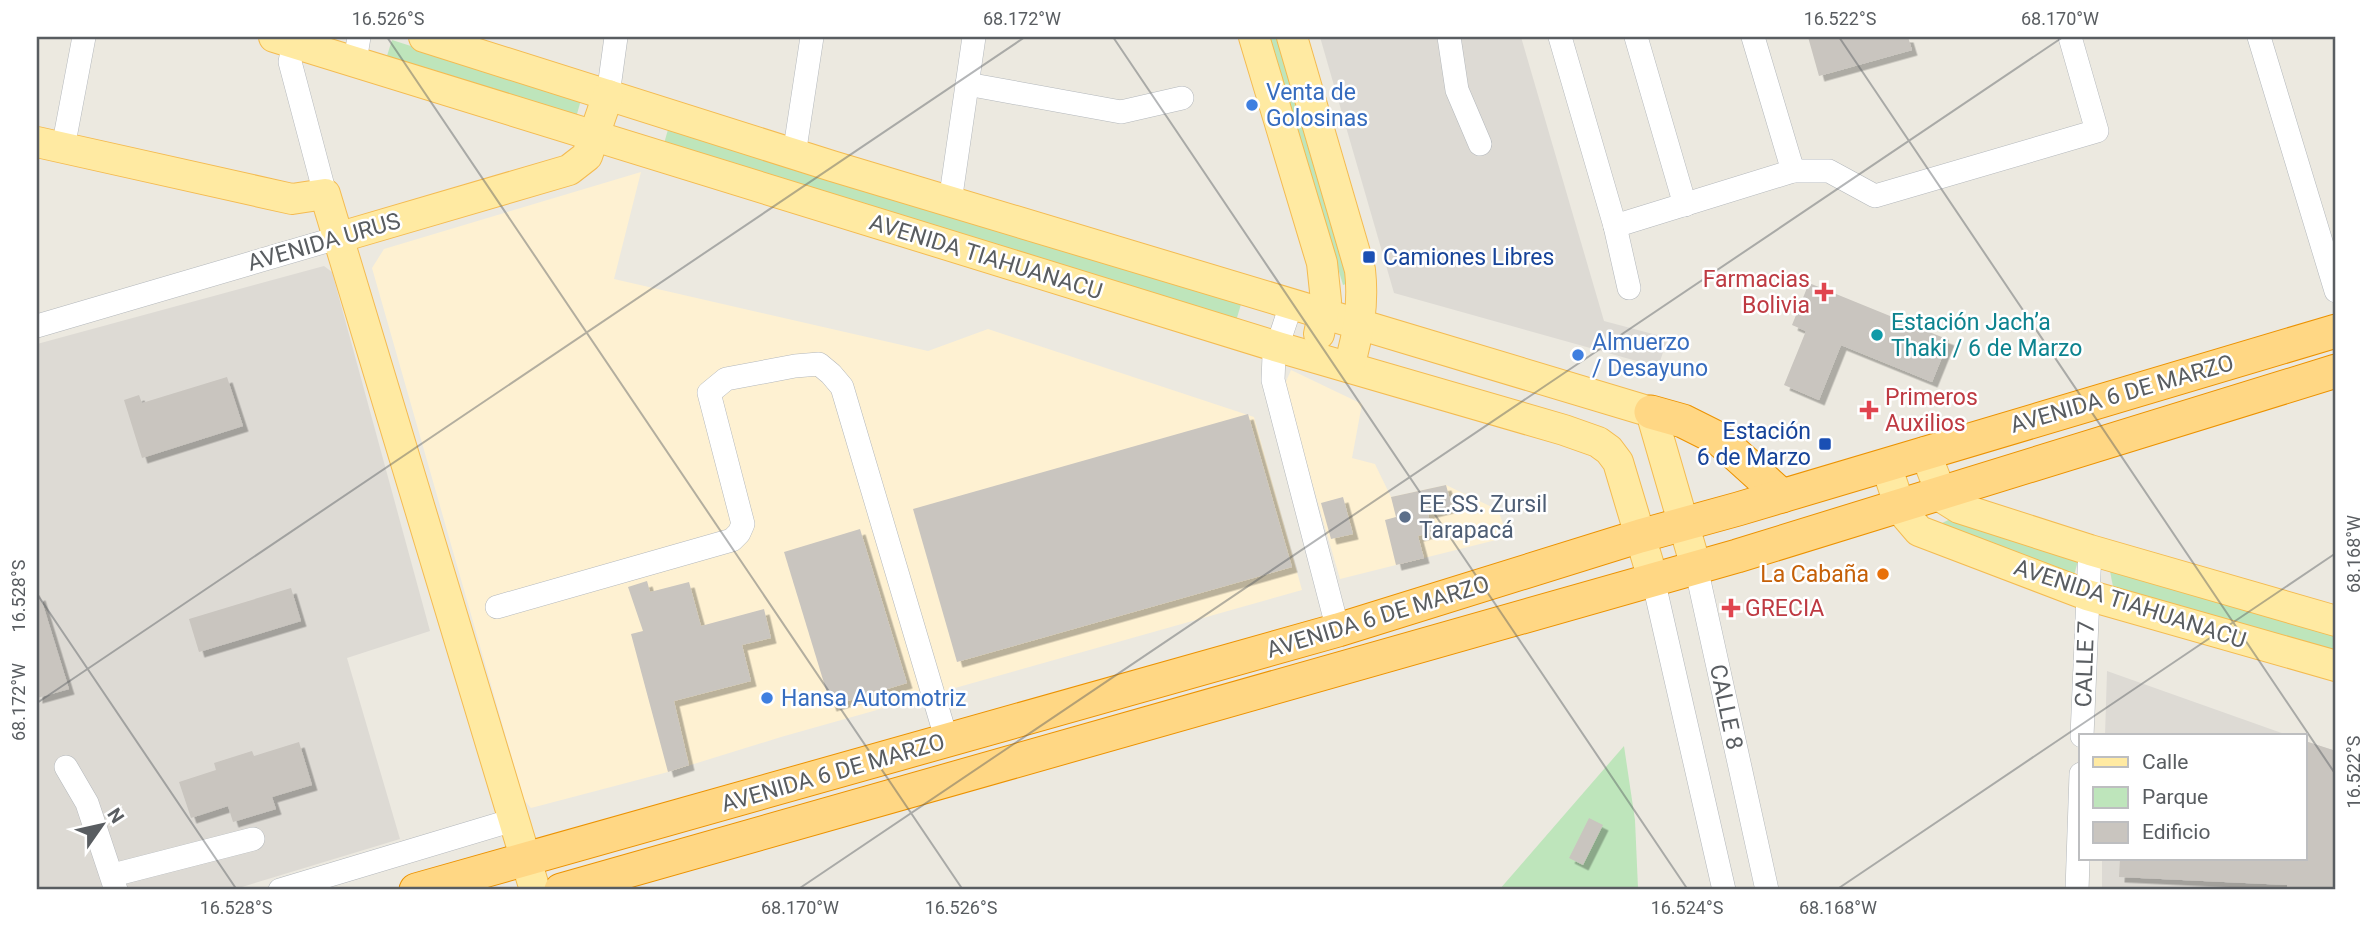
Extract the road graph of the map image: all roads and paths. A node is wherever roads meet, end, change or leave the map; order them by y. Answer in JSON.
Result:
{"nodes":[{"id":1,"x":84,"y":37,"type":"edge"},
{"id":2,"x":424,"y":37,"type":"edge"},
{"id":3,"x":616,"y":37,"type":"edge"},
{"id":4,"x":811,"y":37,"type":"edge"},
{"id":5,"x":974,"y":37,"type":"edge"},
{"id":6,"x":1254,"y":37,"type":"edge"},
{"id":7,"x":1292,"y":37,"type":"edge"},
{"id":8,"x":1449,"y":37,"type":"edge"},
{"id":9,"x":1560,"y":37,"type":"edge"},
{"id":10,"x":1636,"y":37,"type":"edge"},
{"id":11,"x":1754,"y":37,"type":"edge"},
{"id":12,"x":2070,"y":37,"type":"edge"},
{"id":13,"x":2259,"y":37,"type":"edge"},
{"id":14,"x":287,"y":39,"type":"edge"},
{"id":15,"x":357,"y":49,"type":"edge"},
{"id":16,"x":967,"y":84,"type":"junction"},
{"id":17,"x":608,"y":95,"type":"junction"},
{"id":18,"x":1182,"y":99,"type":"dead end"},
{"id":19,"x":594,"y":137,"type":"junction"},
{"id":20,"x":1480,"y":144,"type":"dead end"},
{"id":21,"x":50,"y":145,"type":"edge"},
{"id":22,"x":794,"y":155,"type":"junction"},
{"id":23,"x":1793,"y":171,"type":"junction"},
{"id":24,"x":325,"y":194,"type":"junction"},
{"id":25,"x":950,"y":202,"type":"junction"},
{"id":26,"x":1685,"y":205,"type":"junction"},
{"id":27,"x":1615,"y":226,"type":"junction"},
{"id":28,"x":337,"y":238,"type":"junction"},
{"id":29,"x":1629,"y":288,"type":"dead end"},
{"id":30,"x":2336,"y":291,"type":"edge"},
{"id":31,"x":1291,"y":305,"type":"junction"},
{"id":32,"x":1324,"y":315,"type":"junction"},
{"id":33,"x":1360,"y":325,"type":"junction"},
{"id":34,"x":37,"y":326,"type":"edge"},
{"id":35,"x":2336,"y":331,"type":"edge"},
{"id":36,"x":1278,"y":347,"type":"junction"},
{"id":37,"x":1314,"y":357,"type":"junction"},
{"id":38,"x":1349,"y":367,"type":"junction"},
{"id":39,"x":2336,"y":371,"type":"edge"},
{"id":40,"x":1651,"y":412,"type":"junction"},
{"id":41,"x":1925,"y":452,"type":"junction"},
{"id":42,"x":1886,"y":465,"type":"junction"},
{"id":43,"x":1940,"y":492,"type":"junction"},
{"id":44,"x":1782,"y":496,"type":"junction"},
{"id":45,"x":1899,"y":505,"type":"junction"},
{"id":46,"x":1685,"y":523,"type":"junction"},
{"id":47,"x":1640,"y":536,"type":"junction"},
{"id":48,"x":2090,"y":550,"type":"junction"},
{"id":49,"x":1696,"y":567,"type":"junction"},
{"id":50,"x":1653,"y":579,"type":"junction"},
{"id":51,"x":2087,"y":595,"type":"junction"},
{"id":52,"x":498,"y":607,"type":"dead end"},
{"id":53,"x":2336,"y":621,"type":"edge"},
{"id":54,"x":1338,"y":630,"type":"junction"},
{"id":55,"x":2336,"y":666,"type":"edge"},
{"id":56,"x":2082,"y":734,"type":"edge"},
{"id":57,"x":947,"y":741,"type":"junction"},
{"id":58,"x":66,"y":767,"type":"dead end"},
{"id":59,"x":513,"y":820,"type":"junction"},
{"id":60,"x":2079,"y":832,"type":"edge"},
{"id":61,"x":253,"y":839,"type":"dead end"},
{"id":62,"x":530,"y":875,"type":"edge"},
{"id":63,"x":115,"y":883,"type":"edge"},
{"id":64,"x":280,"y":890,"type":"edge"},
{"id":65,"x":416,"y":890,"type":"edge"},
{"id":66,"x":561,"y":890,"type":"edge"},
{"id":67,"x":1724,"y":890,"type":"edge"},
{"id":68,"x":1766,"y":890,"type":"edge"},
{"id":69,"x":2077,"y":890,"type":"edge"}],
"edges":[{"from":1,"to":21,"type":"street"},
{"from":2,"to":17,"type":"main road","name":"AVENIDA TIAHUANACU"},
{"from":3,"to":17,"type":"street"},
{"from":4,"to":22,"type":"street"},
{"from":5,"to":16,"type":"street"},
{"from":6,"to":32,"type":"main road"},
{"from":7,"to":33,"type":"main road"},
{"from":8,"to":20,"type":"street"},
{"from":9,"to":27,"type":"street"},
{"from":10,"to":26,"type":"street"},
{"from":11,"to":23,"type":"street"},
{"from":12,"to":23,"type":"street"},
{"from":13,"to":30,"type":"street"},
{"from":14,"to":15,"type":"main road","name":"AVENIDA TIAHUANACU"},
{"from":14,"to":24,"type":"street"},
{"from":15,"to":19,"type":"main road","name":"AVENIDA TIAHUANACU"},
{"from":16,"to":18,"type":"street"},
{"from":16,"to":25,"type":"street"},
{"from":17,"to":19,"type":"main road","name":"AVENIDA URUS"},
{"from":17,"to":22,"type":"main road","name":"AVENIDA TIAHUANACU"},
{"from":19,"to":28,"type":"main road","name":"AVENIDA URUS"},
{"from":19,"to":36,"type":"main road","name":"AVENIDA TIAHUANACU"},
{"from":21,"to":24,"type":"main road"},
{"from":22,"to":25,"type":"main road","name":"AVENIDA TIAHUANACU"},
{"from":23,"to":26,"type":"street"},
{"from":24,"to":28,"type":"main road"},
{"from":25,"to":31,"type":"main road","name":"AVENIDA TIAHUANACU"},
{"from":26,"to":27,"type":"street"},
{"from":27,"to":29,"type":"street"},
{"from":28,"to":34,"type":"street","name":"AVENIDA URUS"},
{"from":28,"to":59,"type":"main road"},
{"from":31,"to":32,"type":"main road","name":"AVENIDA TIAHUANACU"},
{"from":31,"to":36,"type":"street"},
{"from":32,"to":33,"type":"main road","name":"AVENIDA TIAHUANACU"},
{"from":32,"to":37,"type":"main road"},
{"from":33,"to":38,"type":"main road"},
{"from":33,"to":40,"type":"main road","name":"AVENIDA TIAHUANACU"},
{"from":35,"to":41,"type":"highway","name":"AVENIDA 6 DE MARZO"},
{"from":36,"to":37,"type":"main road","name":"AVENIDA TIAHUANACU"},
{"from":36,"to":54,"type":"street"},
{"from":37,"to":38,"type":"main road","name":"AVENIDA TIAHUANACU"},
{"from":38,"to":47,"type":"main road","name":"AVENIDA TIAHUANACU"},
{"from":39,"to":43,"type":"highway","name":"AVENIDA 6 DE MARZO"},
{"from":40,"to":44,"type":"highway"},
{"from":40,"to":46,"type":"main road"},
{"from":41,"to":42,"type":"highway","name":"AVENIDA 6 DE MARZO"},
{"from":41,"to":43,"type":"main road"},
{"from":42,"to":44,"type":"highway","name":"AVENIDA 6 DE MARZO"},
{"from":42,"to":45,"type":"main road","name":"AVENIDA TIAHUANACU"},
{"from":43,"to":45,"type":"highway","name":"AVENIDA 6 DE MARZO"},
{"from":43,"to":48,"type":"main road","name":"AVENIDA TIAHUANACU"},
{"from":44,"to":46,"type":"highway","name":"AVENIDA 6 DE MARZO"},
{"from":45,"to":49,"type":"highway","name":"AVENIDA 6 DE MARZO"},
{"from":45,"to":51,"type":"main road","name":"AVENIDA TIAHUANACU"},
{"from":46,"to":47,"type":"highway","name":"AVENIDA 6 DE MARZO"},
{"from":46,"to":49,"type":"main road","name":"CALLE 8"},
{"from":47,"to":50,"type":"main road","name":"CALLE 8"},
{"from":47,"to":54,"type":"highway","name":"AVENIDA 6 DE MARZO"},
{"from":48,"to":51,"type":"street","name":"CALLE 7"},
{"from":48,"to":53,"type":"main road","name":"AVENIDA TIAHUANACU"},
{"from":49,"to":50,"type":"highway","name":"AVENIDA 6 DE MARZO"},
{"from":49,"to":68,"type":"street","name":"CALLE 8"},
{"from":50,"to":66,"type":"highway","name":"AVENIDA 6 DE MARZO"},
{"from":50,"to":67,"type":"street","name":"CALLE 8"},
{"from":51,"to":55,"type":"main road","name":"AVENIDA TIAHUANACU"},
{"from":51,"to":56,"type":"street","name":"CALLE 7"},
{"from":52,"to":57,"type":"street"},
{"from":54,"to":57,"type":"highway","name":"AVENIDA 6 DE MARZO"},
{"from":57,"to":62,"type":"highway","name":"AVENIDA 6 DE MARZO"},
{"from":58,"to":63,"type":"street"},
{"from":59,"to":62,"type":"main road"},
{"from":59,"to":64,"type":"street"},
{"from":60,"to":69,"type":"street"},
{"from":61,"to":63,"type":"street"},
{"from":62,"to":65,"type":"highway","name":"AVENIDA 6 DE MARZO"}]}
